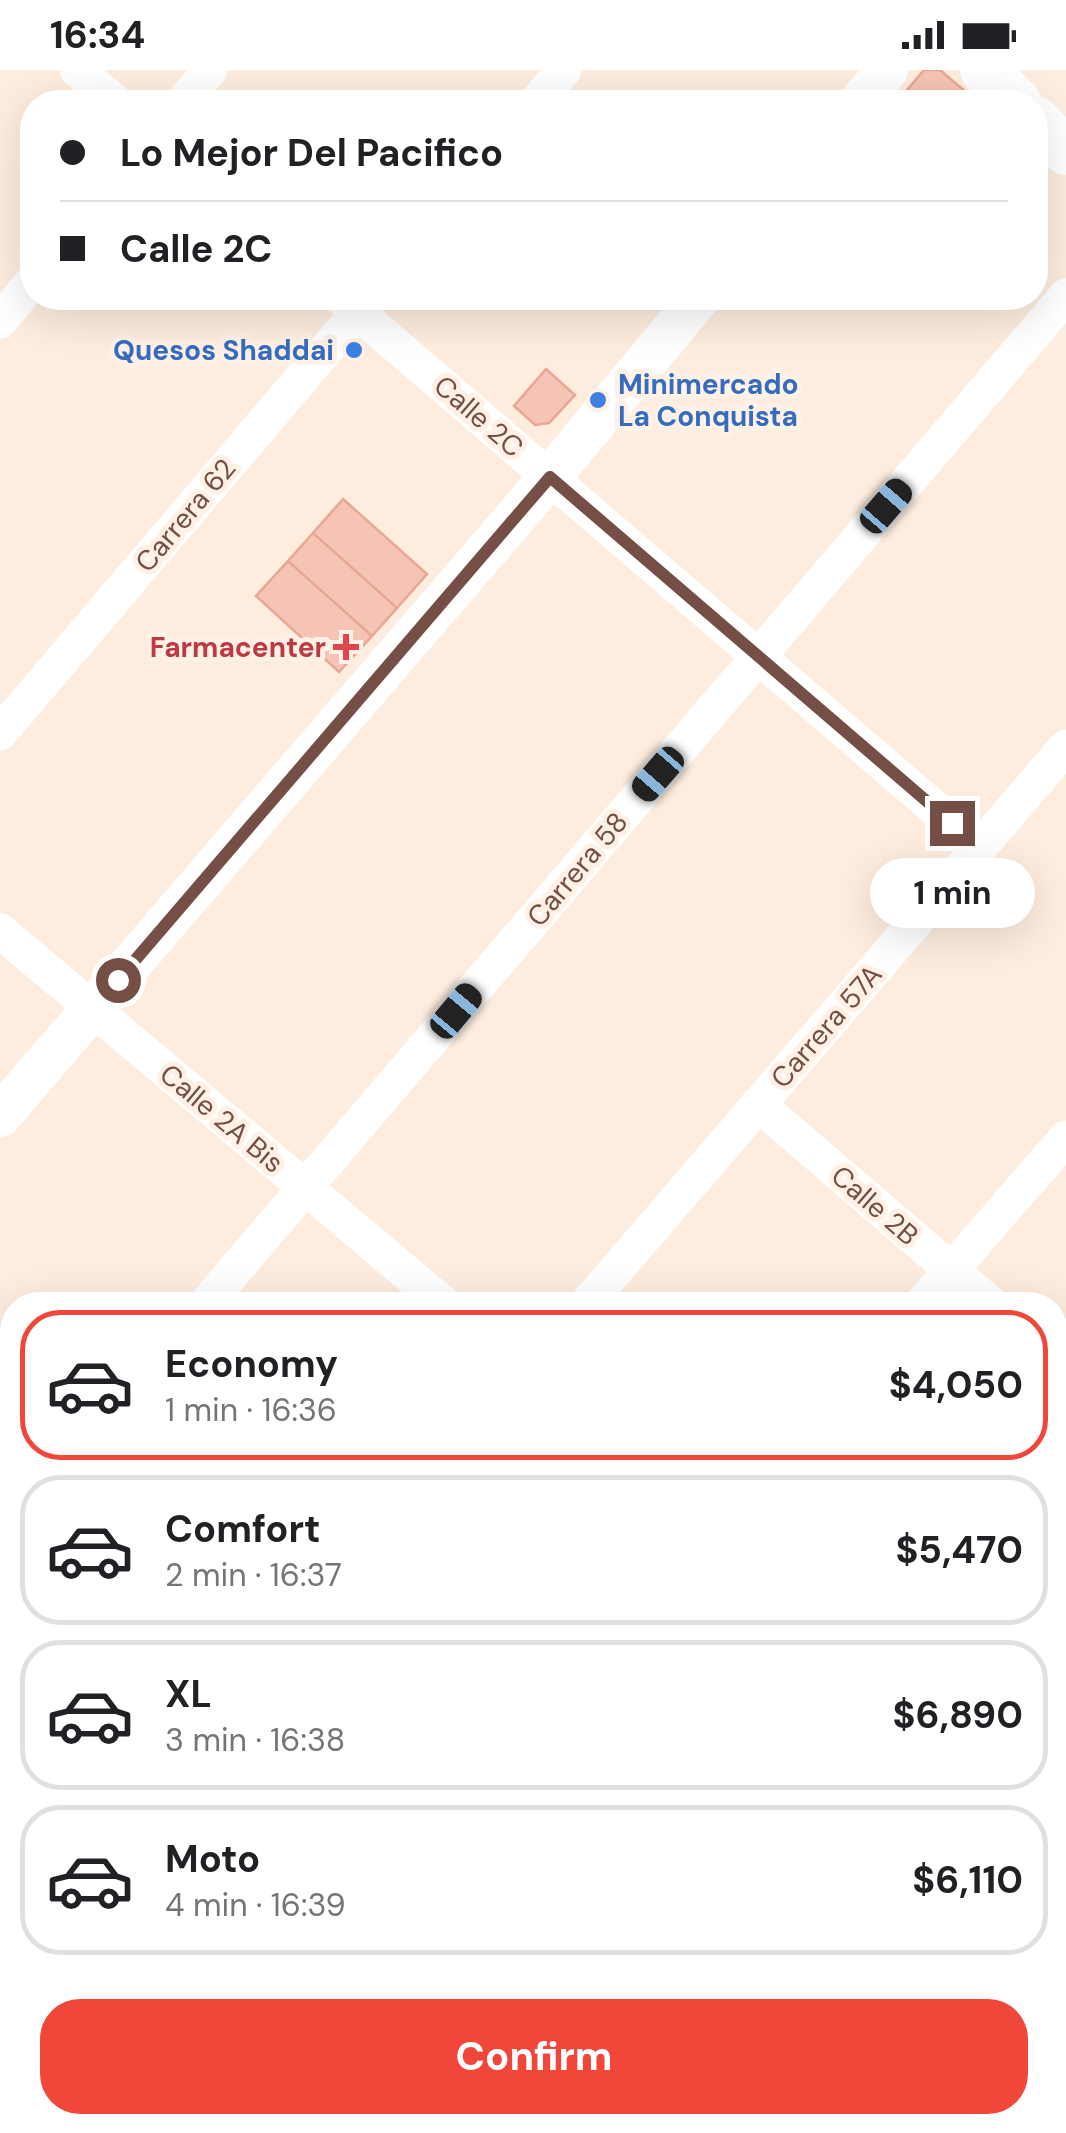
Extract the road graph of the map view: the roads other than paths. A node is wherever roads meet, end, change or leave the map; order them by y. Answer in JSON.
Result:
{"nodes":[{"id":1,"x":77,"y":70,"type":"edge"},
{"id":2,"x":210,"y":70,"type":"edge"},
{"id":3,"x":564,"y":70,"type":"edge"},
{"id":4,"x":887,"y":70,"type":"edge"},
{"id":5,"x":984,"y":70,"type":"edge"},
{"id":6,"x":100,"y":90,"type":"edge"},
{"id":7,"x":193,"y":90,"type":"edge"},
{"id":8,"x":546,"y":90,"type":"edge"},
{"id":9,"x":870,"y":90,"type":"edge"},
{"id":10,"x":1005,"y":90,"type":"edge"},
{"id":11,"x":1048,"y":133,"type":"edge"},
{"id":12,"x":1066,"y":151,"type":"edge"},
{"id":13,"x":1066,"y":296,"type":"edge"},
{"id":14,"x":20,"y":297,"type":"edge"},
{"id":15,"x":349,"y":310,"type":"edge"},
{"id":16,"x":365,"y":310,"type":"edge"},
{"id":17,"x":689,"y":310,"type":"edge"},
{"id":18,"x":0,"y":321,"type":"edge"},
{"id":19,"x":550,"y":477,"type":"junction"},
{"id":20,"x":758,"y":656,"type":"junction"},
{"id":21,"x":0,"y":733,"type":"edge"},
{"id":22,"x":1066,"y":747,"type":"edge"},
{"id":23,"x":980,"y":847,"type":"junction"},
{"id":24,"x":0,"y":931,"type":"edge"},
{"id":25,"x":93,"y":1010,"type":"junction"},
{"id":26,"x":758,"y":1104,"type":"junction"},
{"id":27,"x":0,"y":1116,"type":"edge"},
{"id":28,"x":1066,"y":1138,"type":"edge"},
{"id":29,"x":305,"y":1188,"type":"junction"},
{"id":30,"x":951,"y":1270,"type":"junction"},
{"id":31,"x":216,"y":1292,"type":"edge"},
{"id":32,"x":429,"y":1292,"type":"edge"},
{"id":33,"x":597,"y":1292,"type":"edge"},
{"id":34,"x":932,"y":1292,"type":"edge"},
{"id":35,"x":977,"y":1292,"type":"edge"}],
"edges":[{"from":1,"to":6,"type":"street"},
{"from":2,"to":7,"type":"street"},
{"from":3,"to":8,"type":"street"},
{"from":4,"to":9,"type":"street"},
{"from":5,"to":10,"type":"main road"},
{"from":11,"to":12,"type":"main road"},
{"from":13,"to":20,"type":"street","name":"Carrera 58"},
{"from":14,"to":18,"type":"street"},
{"from":15,"to":21,"type":"street","name":"Carrera 62"},
{"from":16,"to":19,"type":"street","name":"Calle 2C"},
{"from":17,"to":19,"type":"street"},
{"from":19,"to":20,"type":"street","name":"Calle 2C"},
{"from":19,"to":25,"type":"street"},
{"from":20,"to":23,"type":"street","name":"Calle 2C"},
{"from":20,"to":29,"type":"street","name":"Carrera 58"},
{"from":22,"to":23,"type":"street","name":"Carrera 57A"},
{"from":23,"to":26,"type":"street","name":"Carrera 57A"},
{"from":24,"to":25,"type":"street","name":"Calle 2A Bis"},
{"from":25,"to":27,"type":"street"},
{"from":25,"to":29,"type":"street","name":"Calle 2A Bis"},
{"from":26,"to":30,"type":"street","name":"Calle 2B"},
{"from":26,"to":33,"type":"street","name":"Carrera 57A"},
{"from":28,"to":30,"type":"street"},
{"from":29,"to":31,"type":"street","name":"Carrera 58"},
{"from":29,"to":32,"type":"street","name":"Calle 2A Bis"},
{"from":30,"to":34,"type":"street"},
{"from":30,"to":35,"type":"street","name":"Calle 2B"}]}
